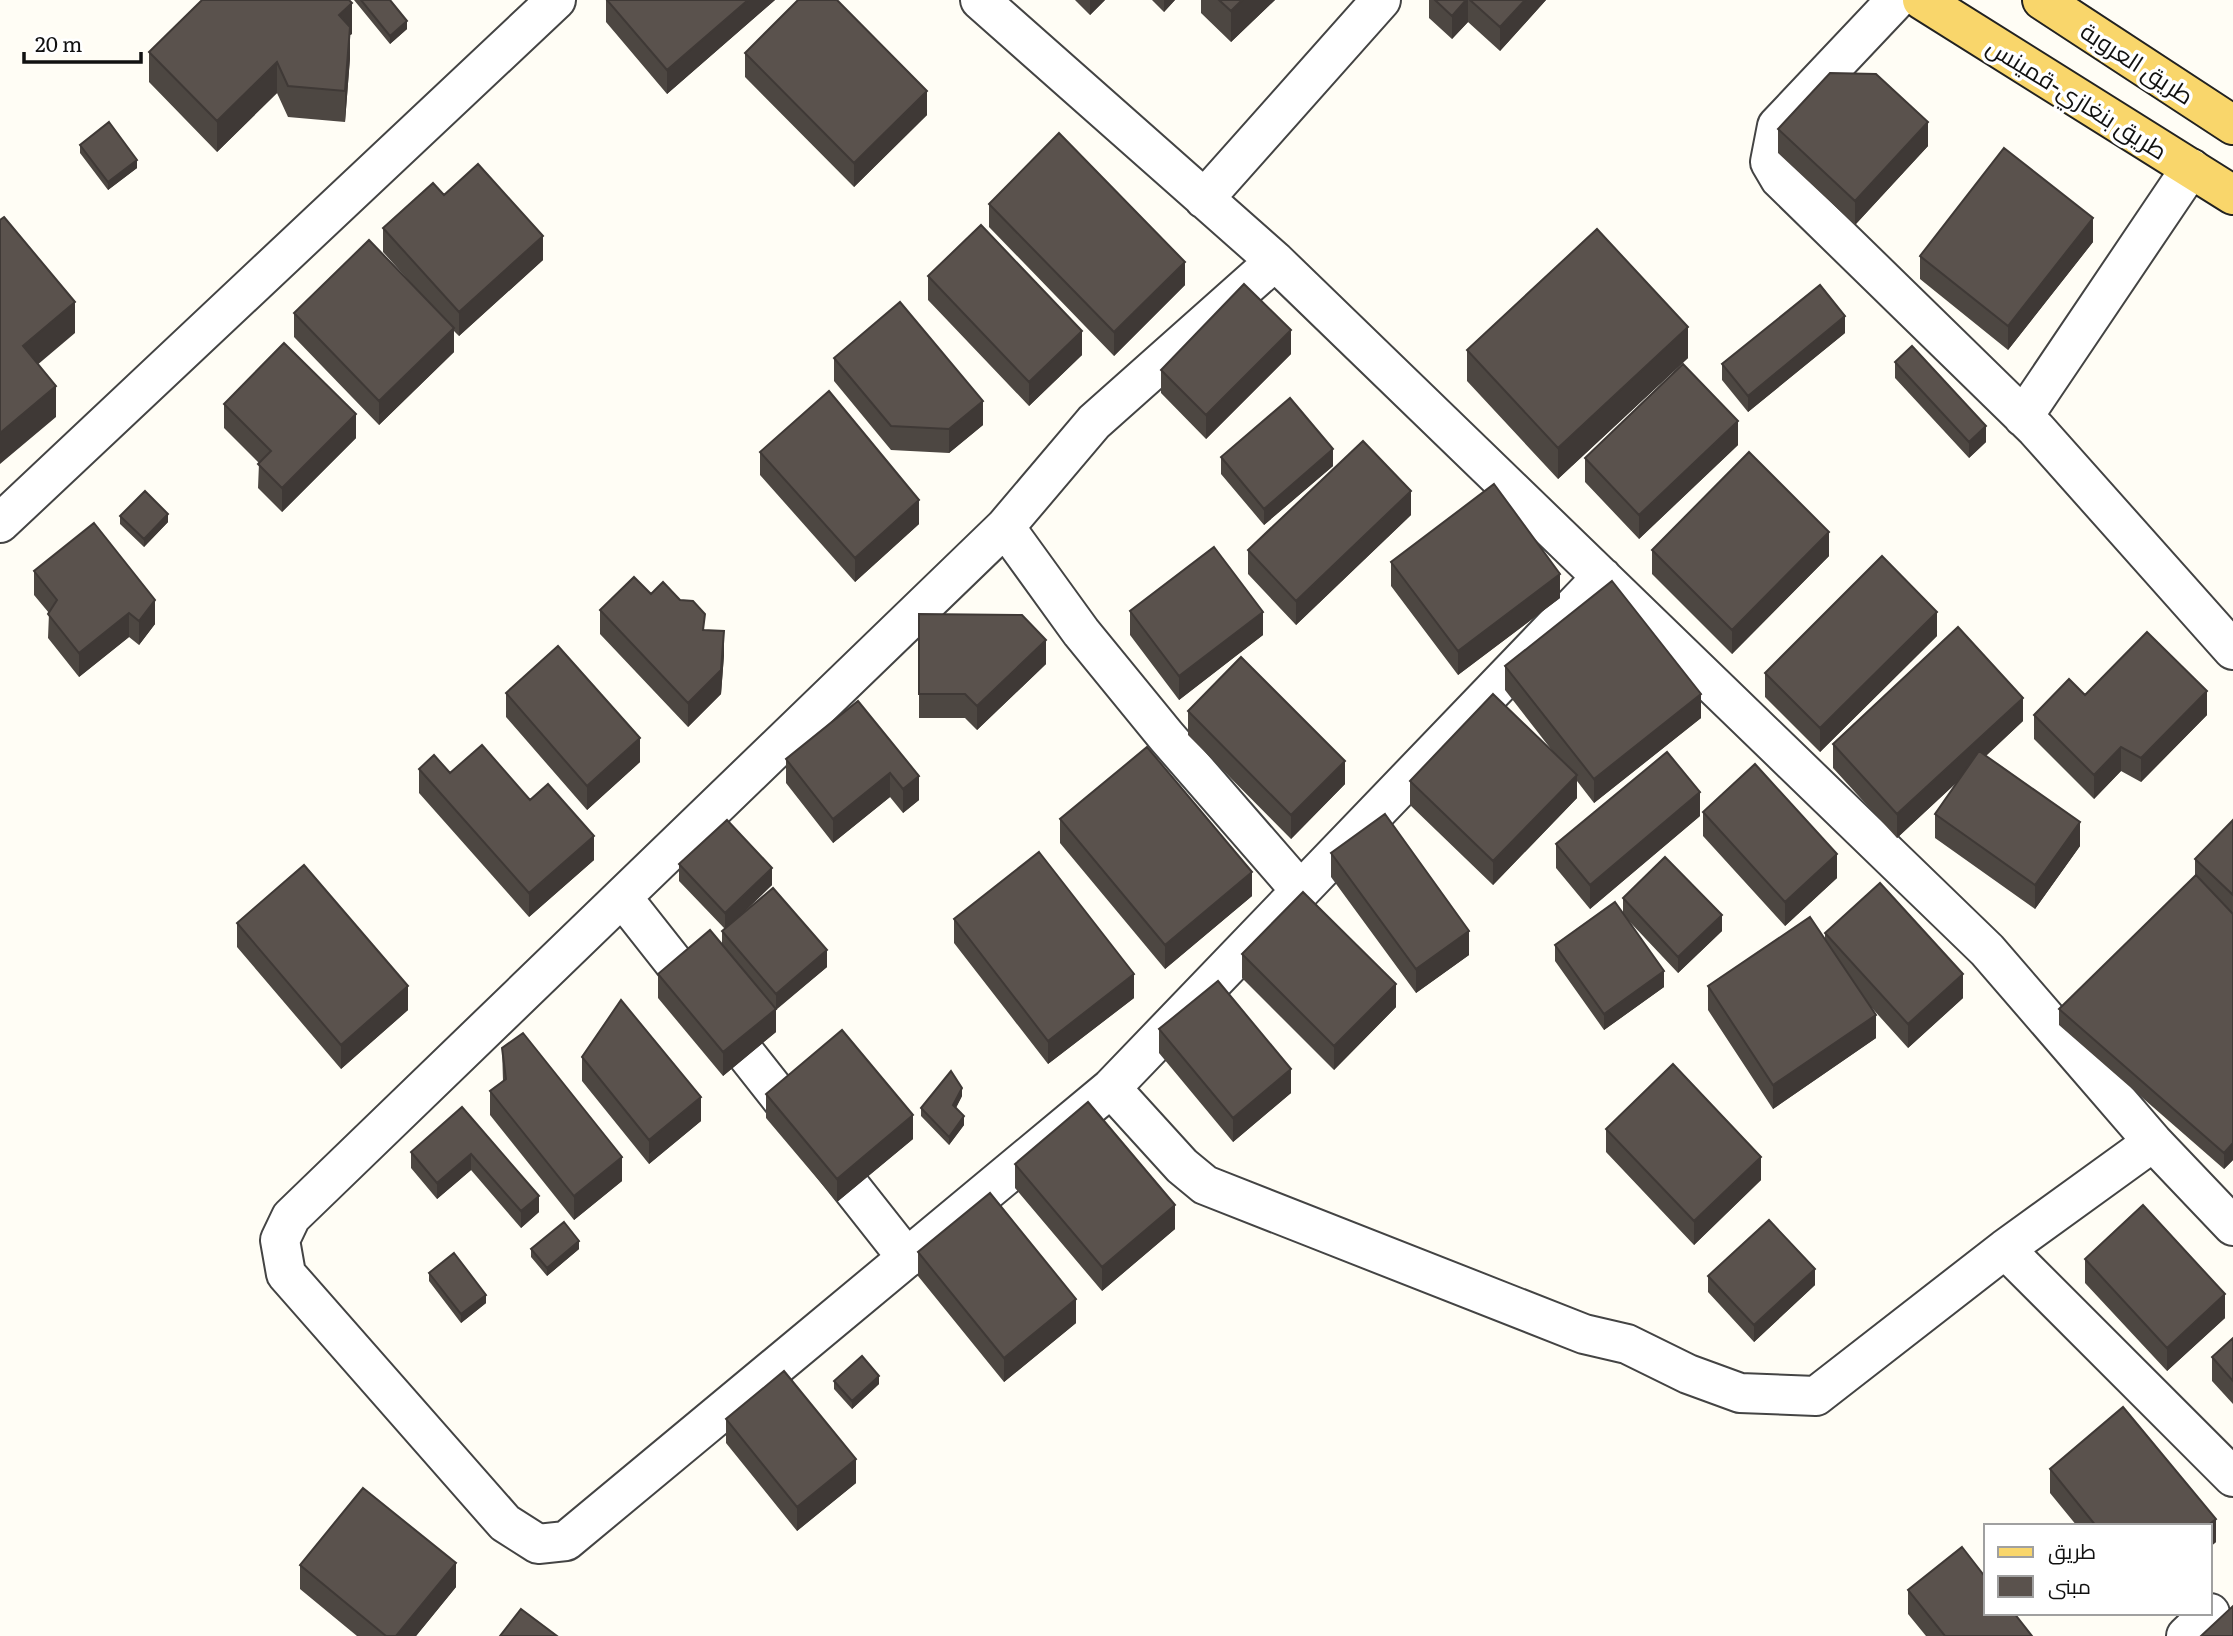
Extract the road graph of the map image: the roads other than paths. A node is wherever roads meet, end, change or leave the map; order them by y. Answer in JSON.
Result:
{"nodes":[{"id":1,"x":555,"y":0,"type":"edge"},
{"id":2,"x":980,"y":0,"type":"edge"},
{"id":3,"x":1381,"y":0,"type":"edge"},
{"id":4,"x":1896,"y":0,"type":"edge"},
{"id":5,"x":1922,"y":0,"type":"edge"},
{"id":6,"x":2042,"y":0,"type":"edge"},
{"id":7,"x":2233,"y":125,"type":"edge"},
{"id":8,"x":2191,"y":168,"type":"junction"},
{"id":9,"x":2233,"y":195,"type":"edge"},
{"id":10,"x":1204,"y":199,"type":"junction"},
{"id":11,"x":1275,"y":261,"type":"junction"},
{"id":12,"x":2023,"y":417,"type":"junction"},
{"id":13,"x":0,"y":523,"type":"edge"},
{"id":14,"x":1005,"y":527,"type":"junction"},
{"id":15,"x":1602,"y":577,"type":"junction"},
{"id":16,"x":2233,"y":650,"type":"edge"},
{"id":17,"x":1300,"y":890,"type":"junction"},
{"id":18,"x":622,"y":897,"type":"junction"},
{"id":19,"x":1111,"y":1088,"type":"junction"},
{"id":20,"x":2153,"y":1142,"type":"junction"},
{"id":21,"x":2233,"y":1226,"type":"edge"},
{"id":22,"x":2005,"y":1249,"type":"junction"},
{"id":23,"x":907,"y":1258,"type":"junction"},
{"id":24,"x":2233,"y":1477,"type":"edge"},
{"id":25,"x":2233,"y":1591,"type":"edge"},
{"id":26,"x":2212,"y":1611,"type":"edge"},
{"id":27,"x":2208,"y":1615,"type":"edge"},
{"id":28,"x":2186,"y":1636,"type":"edge"}],
"edges":[{"from":1,"to":13,"type":"street"},
{"from":2,"to":10,"type":"street"},
{"from":3,"to":10,"type":"street"},
{"from":4,"to":12,"type":"street"},
{"from":5,"to":8,"type":"main road","name":"طريق بنغازي-قمينس"},
{"from":6,"to":7,"type":"main road","name":"طريق العروبة"},
{"from":8,"to":9,"type":"main road","name":"طريق بنغازي-قمينس"},
{"from":8,"to":12,"type":"street"},
{"from":10,"to":11,"type":"street"},
{"from":11,"to":14,"type":"street"},
{"from":11,"to":15,"type":"street"},
{"from":12,"to":16,"type":"street"},
{"from":14,"to":17,"type":"street"},
{"from":14,"to":18,"type":"street"},
{"from":15,"to":17,"type":"street"},
{"from":15,"to":20,"type":"street"},
{"from":17,"to":19,"type":"street"},
{"from":18,"to":23,"type":"street"},
{"from":18,"to":23,"type":"street"},
{"from":19,"to":22,"type":"street"},
{"from":19,"to":23,"type":"street"},
{"from":20,"to":21,"type":"street"},
{"from":20,"to":22,"type":"street"},
{"from":22,"to":24,"type":"street"},
{"from":25,"to":26,"type":"street"},
{"from":27,"to":28,"type":"street"}]}
